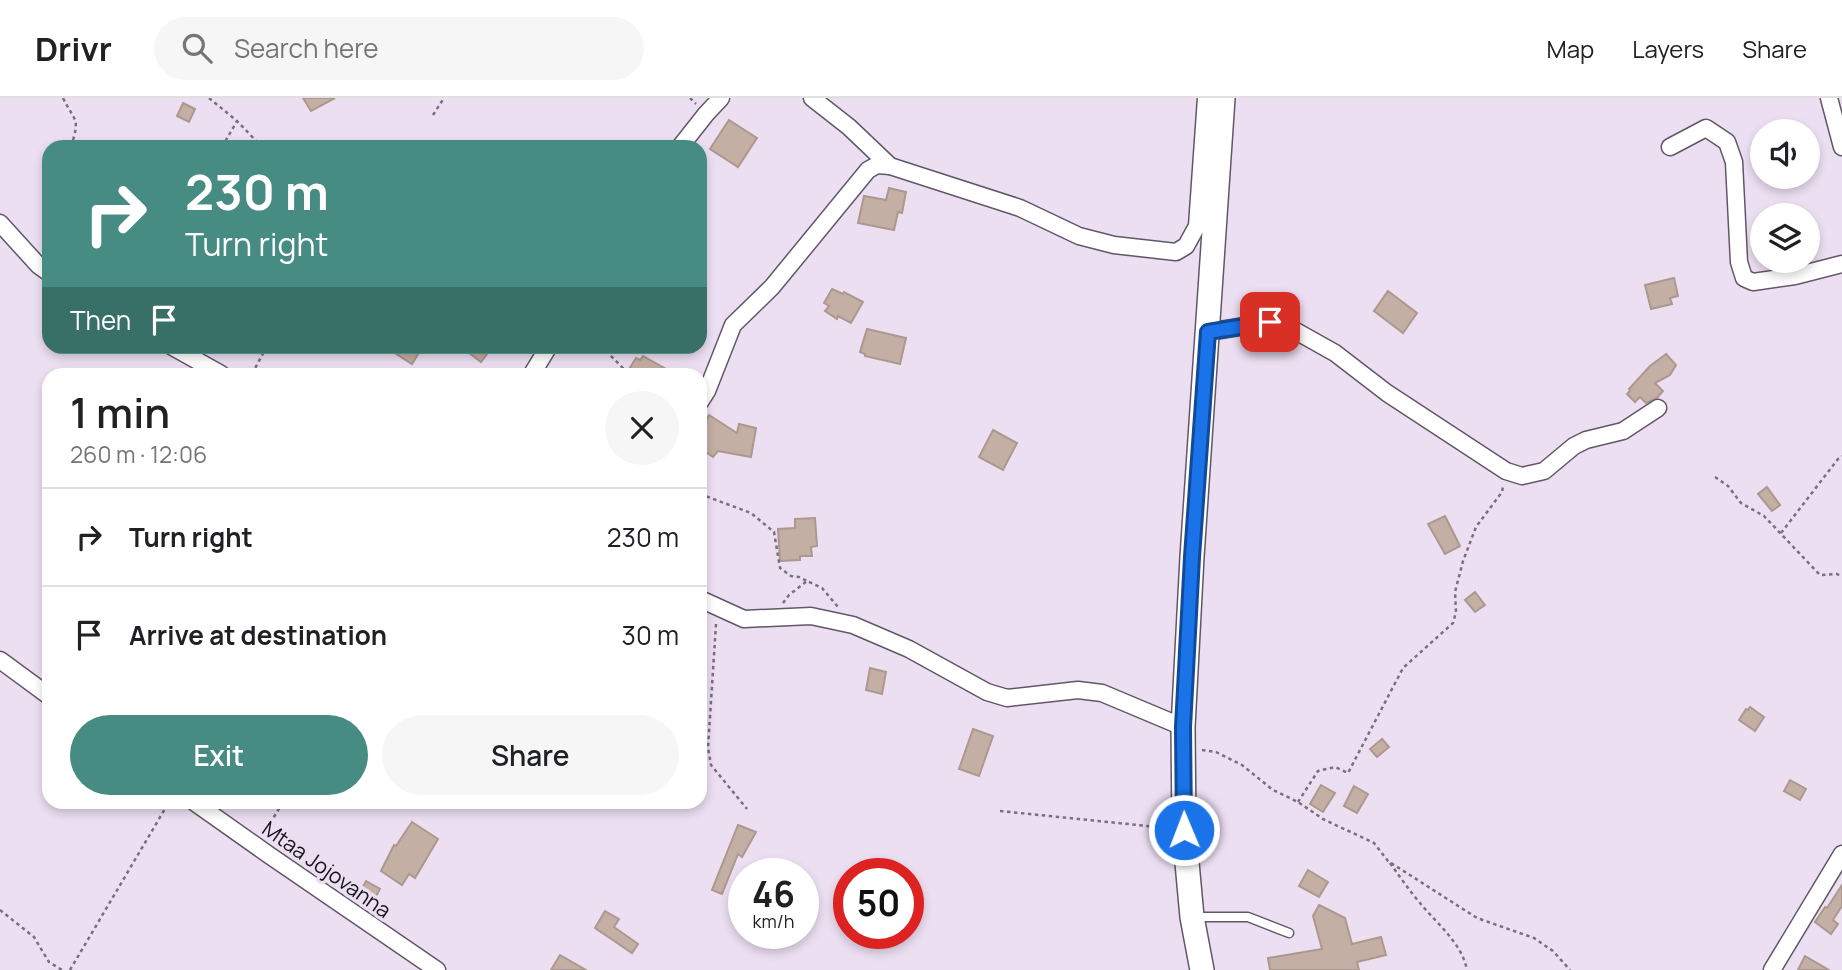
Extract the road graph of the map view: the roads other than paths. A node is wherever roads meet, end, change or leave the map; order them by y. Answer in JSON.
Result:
{"nodes":[{"id":1,"x":721,"y":98,"type":"edge"},
{"id":2,"x":812,"y":98,"type":"edge"},
{"id":3,"x":1206,"y":98,"type":"edge"},
{"id":4,"x":1223,"y":98,"type":"edge"},
{"id":5,"x":1829,"y":98,"type":"edge"},
{"id":6,"x":686,"y":140,"type":"edge"},
{"id":7,"x":1670,"y":147,"type":"dead end"},
{"id":8,"x":1842,"y":147,"type":"edge"},
{"id":9,"x":890,"y":166,"type":"junction"},
{"id":10,"x":0,"y":223,"type":"edge"},
{"id":11,"x":1842,"y":264,"type":"edge"},
{"id":12,"x":42,"y":268,"type":"edge"},
{"id":13,"x":1208,"y":332,"type":"junction"},
{"id":14,"x":185,"y":354,"type":"edge"},
{"id":15,"x":210,"y":368,"type":"edge"},
{"id":16,"x":707,"y":391,"type":"edge"},
{"id":17,"x":1658,"y":408,"type":"dead end"},
{"id":18,"x":707,"y":602,"type":"edge"},
{"id":19,"x":0,"y":660,"type":"edge"},
{"id":20,"x":42,"y":691,"type":"edge"},
{"id":21,"x":1183,"y":737,"type":"junction"},
{"id":22,"x":204,"y":809,"type":"edge"},
{"id":23,"x":1842,"y":854,"type":"edge"},
{"id":24,"x":1192,"y":917,"type":"junction"},
{"id":25,"x":1289,"y":933,"type":"dead end"},
{"id":26,"x":437,"y":970,"type":"edge"},
{"id":27,"x":1202,"y":970,"type":"edge"},
{"id":28,"x":1772,"y":970,"type":"edge"}],
"edges":[{"from":1,"to":6,"type":"street"},
{"from":2,"to":9,"type":"street"},
{"from":3,"to":9,"type":"street"},
{"from":4,"to":13,"type":"main road"},
{"from":5,"to":8,"type":"street"},
{"from":7,"to":11,"type":"street"},
{"from":9,"to":16,"type":"street"},
{"from":10,"to":12,"type":"street"},
{"from":13,"to":17,"type":"street"},
{"from":13,"to":21,"type":"main road"},
{"from":14,"to":15,"type":"street"},
{"from":18,"to":21,"type":"street"},
{"from":19,"to":20,"type":"street"},
{"from":21,"to":24,"type":"main road"},
{"from":22,"to":26,"type":"street","name":"Mtaa Jojovanna"},
{"from":23,"to":28,"type":"street"},
{"from":24,"to":25,"type":"lane"},
{"from":24,"to":27,"type":"main road"}]}
